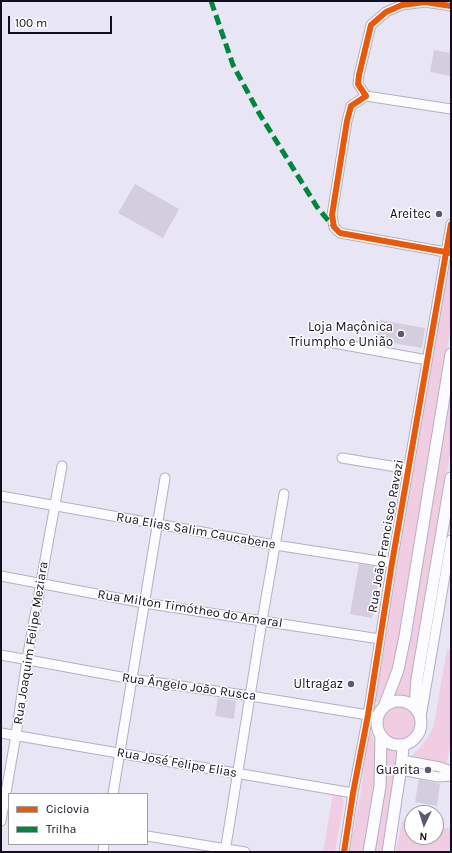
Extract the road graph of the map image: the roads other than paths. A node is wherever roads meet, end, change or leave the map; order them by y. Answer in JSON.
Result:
{"nodes":[{"id":1,"x":451,"y":6,"type":"edge"},
{"id":2,"x":366,"y":96,"type":"junction"},
{"id":3,"x":451,"y":109,"type":"edge"},
{"id":4,"x":451,"y":224,"type":"edge"},
{"id":5,"x":449,"y":252,"type":"edge"},
{"id":6,"x":334,"y":343,"type":"dead end"},
{"id":7,"x":451,"y":354,"type":"edge"},
{"id":8,"x":427,"y":360,"type":"junction"},
{"id":9,"x":342,"y":458,"type":"dead end"},
{"id":10,"x":62,"y":466,"type":"dead end"},
{"id":11,"x":409,"y":469,"type":"junction"},
{"id":12,"x":165,"y":478,"type":"dead end"},
{"id":13,"x":451,"y":478,"type":"edge"},
{"id":14,"x":284,"y":494,"type":"dead end"},
{"id":15,"x":1,"y":496,"type":"edge"},
{"id":16,"x":54,"y":506,"type":"junction"},
{"id":17,"x":158,"y":524,"type":"junction"},
{"id":18,"x":451,"y":542,"type":"edge"},
{"id":19,"x":275,"y":545,"type":"junction"},
{"id":20,"x":392,"y":563,"type":"junction"},
{"id":21,"x":449,"y":567,"type":"edge"},
{"id":22,"x":1,"y":576,"type":"edge"},
{"id":23,"x":41,"y":583,"type":"junction"},
{"id":24,"x":144,"y":602,"type":"junction"},
{"id":25,"x":262,"y":621,"type":"junction"},
{"id":26,"x":380,"y":639,"type":"junction"},
{"id":27,"x":1,"y":655,"type":"edge"},
{"id":28,"x":27,"y":659,"type":"junction"},
{"id":29,"x":132,"y":679,"type":"junction"},
{"id":30,"x":251,"y":696,"type":"junction"},
{"id":31,"x":384,"y":707,"type":"junction"},
{"id":32,"x":418,"y":712,"type":"junction"},
{"id":33,"x":373,"y":717,"type":"junction"},
{"id":34,"x":1,"y":733,"type":"edge"},
{"id":35,"x":16,"y":735,"type":"junction"},
{"id":36,"x":381,"y":735,"type":"junction"},
{"id":37,"x":403,"y":745,"type":"junction"},
{"id":38,"x":120,"y":753,"type":"junction"},
{"id":39,"x":402,"y":765,"type":"junction"},
{"id":40,"x":451,"y":771,"type":"edge"},
{"id":41,"x":237,"y":773,"type":"junction"},
{"id":42,"x":451,"y":776,"type":"edge"},
{"id":43,"x":113,"y":793,"type":"edge"},
{"id":44,"x":352,"y":793,"type":"junction"},
{"id":45,"x":4,"y":811,"type":"edge"},
{"id":46,"x":1,"y":821,"type":"edge"},
{"id":47,"x":148,"y":836,"type":"edge"},
{"id":48,"x":225,"y":850,"type":"edge"},
{"id":49,"x":245,"y":852,"type":"edge"},
{"id":50,"x":344,"y":852,"type":"edge"},
{"id":51,"x":369,"y":852,"type":"edge"},
{"id":52,"x":388,"y":852,"type":"edge"}],
"edges":[{"from":1,"to":2,"type":"street"},
{"from":2,"to":3,"type":"street"},
{"from":2,"to":5,"type":"street"},
{"from":4,"to":5,"type":"street","name":"Rua João Francisco Ravazi"},
{"from":5,"to":8,"type":"street","name":"Rua João Francisco Ravazi"},
{"from":6,"to":8,"type":"street"},
{"from":7,"to":31,"type":"main road"},
{"from":8,"to":11,"type":"street","name":"Rua João Francisco Ravazi"},
{"from":9,"to":11,"type":"street"},
{"from":10,"to":16,"type":"street","name":"Rua Joaquim Felipe Meziara"},
{"from":11,"to":20,"type":"street","name":"Rua João Francisco Ravazi"},
{"from":12,"to":17,"type":"street"},
{"from":13,"to":32,"type":"main road"},
{"from":14,"to":19,"type":"street"},
{"from":15,"to":16,"type":"street","name":"Rua Elias Salim Caucabene"},
{"from":16,"to":17,"type":"street","name":"Rua Elias Salim Caucabene"},
{"from":16,"to":23,"type":"street","name":"Rua Joaquim Felipe Meziara"},
{"from":17,"to":19,"type":"street","name":"Rua Elias Salim Caucabene"},
{"from":17,"to":24,"type":"street"},
{"from":18,"to":21,"type":"street"},
{"from":19,"to":20,"type":"street","name":"Rua Elias Salim Caucabene"},
{"from":19,"to":25,"type":"street"},
{"from":20,"to":26,"type":"street","name":"Rua João Francisco Ravazi"},
{"from":21,"to":32,"type":"street"},
{"from":22,"to":23,"type":"street","name":"Rua Milton Timótheo do Amaral"},
{"from":23,"to":24,"type":"street","name":"Rua Milton Timótheo do Amaral"},
{"from":23,"to":28,"type":"street","name":"Rua Joaquim Felipe Meziara"},
{"from":24,"to":25,"type":"street","name":"Rua Milton Timótheo do Amaral"},
{"from":24,"to":29,"type":"street"},
{"from":25,"to":26,"type":"street","name":"Rua Milton Timótheo do Amaral"},
{"from":25,"to":30,"type":"street"},
{"from":26,"to":33,"type":"street","name":"Rua João Francisco Ravazi"},
{"from":27,"to":28,"type":"street","name":"Rua Ângelo João Rusca"},
{"from":28,"to":29,"type":"street","name":"Rua Ângelo João Rusca"},
{"from":28,"to":35,"type":"street","name":"Rua Joaquim Felipe Meziara"},
{"from":29,"to":30,"type":"street","name":"Rua Ângelo João Rusca"},
{"from":29,"to":38,"type":"street"},
{"from":30,"to":33,"type":"street","name":"Rua Ângelo João Rusca"},
{"from":30,"to":41,"type":"street"},
{"from":31,"to":32,"type":"main road"},
{"from":31,"to":33,"type":"main road"},
{"from":32,"to":37,"type":"main road"},
{"from":33,"to":36,"type":"main road"},
{"from":33,"to":44,"type":"street","name":"Rua João Francisco Ravazi"},
{"from":34,"to":35,"type":"street","name":"Rua José Felipe Elias"},
{"from":35,"to":38,"type":"street","name":"Rua José Felipe Elias"},
{"from":35,"to":45,"type":"street","name":"Rua Joaquim Felipe Meziara"},
{"from":36,"to":37,"type":"main road"},
{"from":36,"to":51,"type":"main road"},
{"from":37,"to":39,"type":"main road"},
{"from":38,"to":41,"type":"street","name":"Rua José Felipe Elias"},
{"from":38,"to":43,"type":"street"},
{"from":39,"to":40,"type":"street"},
{"from":39,"to":42,"type":"street"},
{"from":39,"to":52,"type":"main road"},
{"from":41,"to":44,"type":"street","name":"Rua José Felipe Elias"},
{"from":41,"to":48,"type":"street"},
{"from":44,"to":50,"type":"street","name":"Rua João Francisco Ravazi"},
{"from":45,"to":46,"type":"street","name":"Rua Joaquim Felipe Meziara"},
{"from":47,"to":48,"type":"street"},
{"from":48,"to":49,"type":"street"}]}
